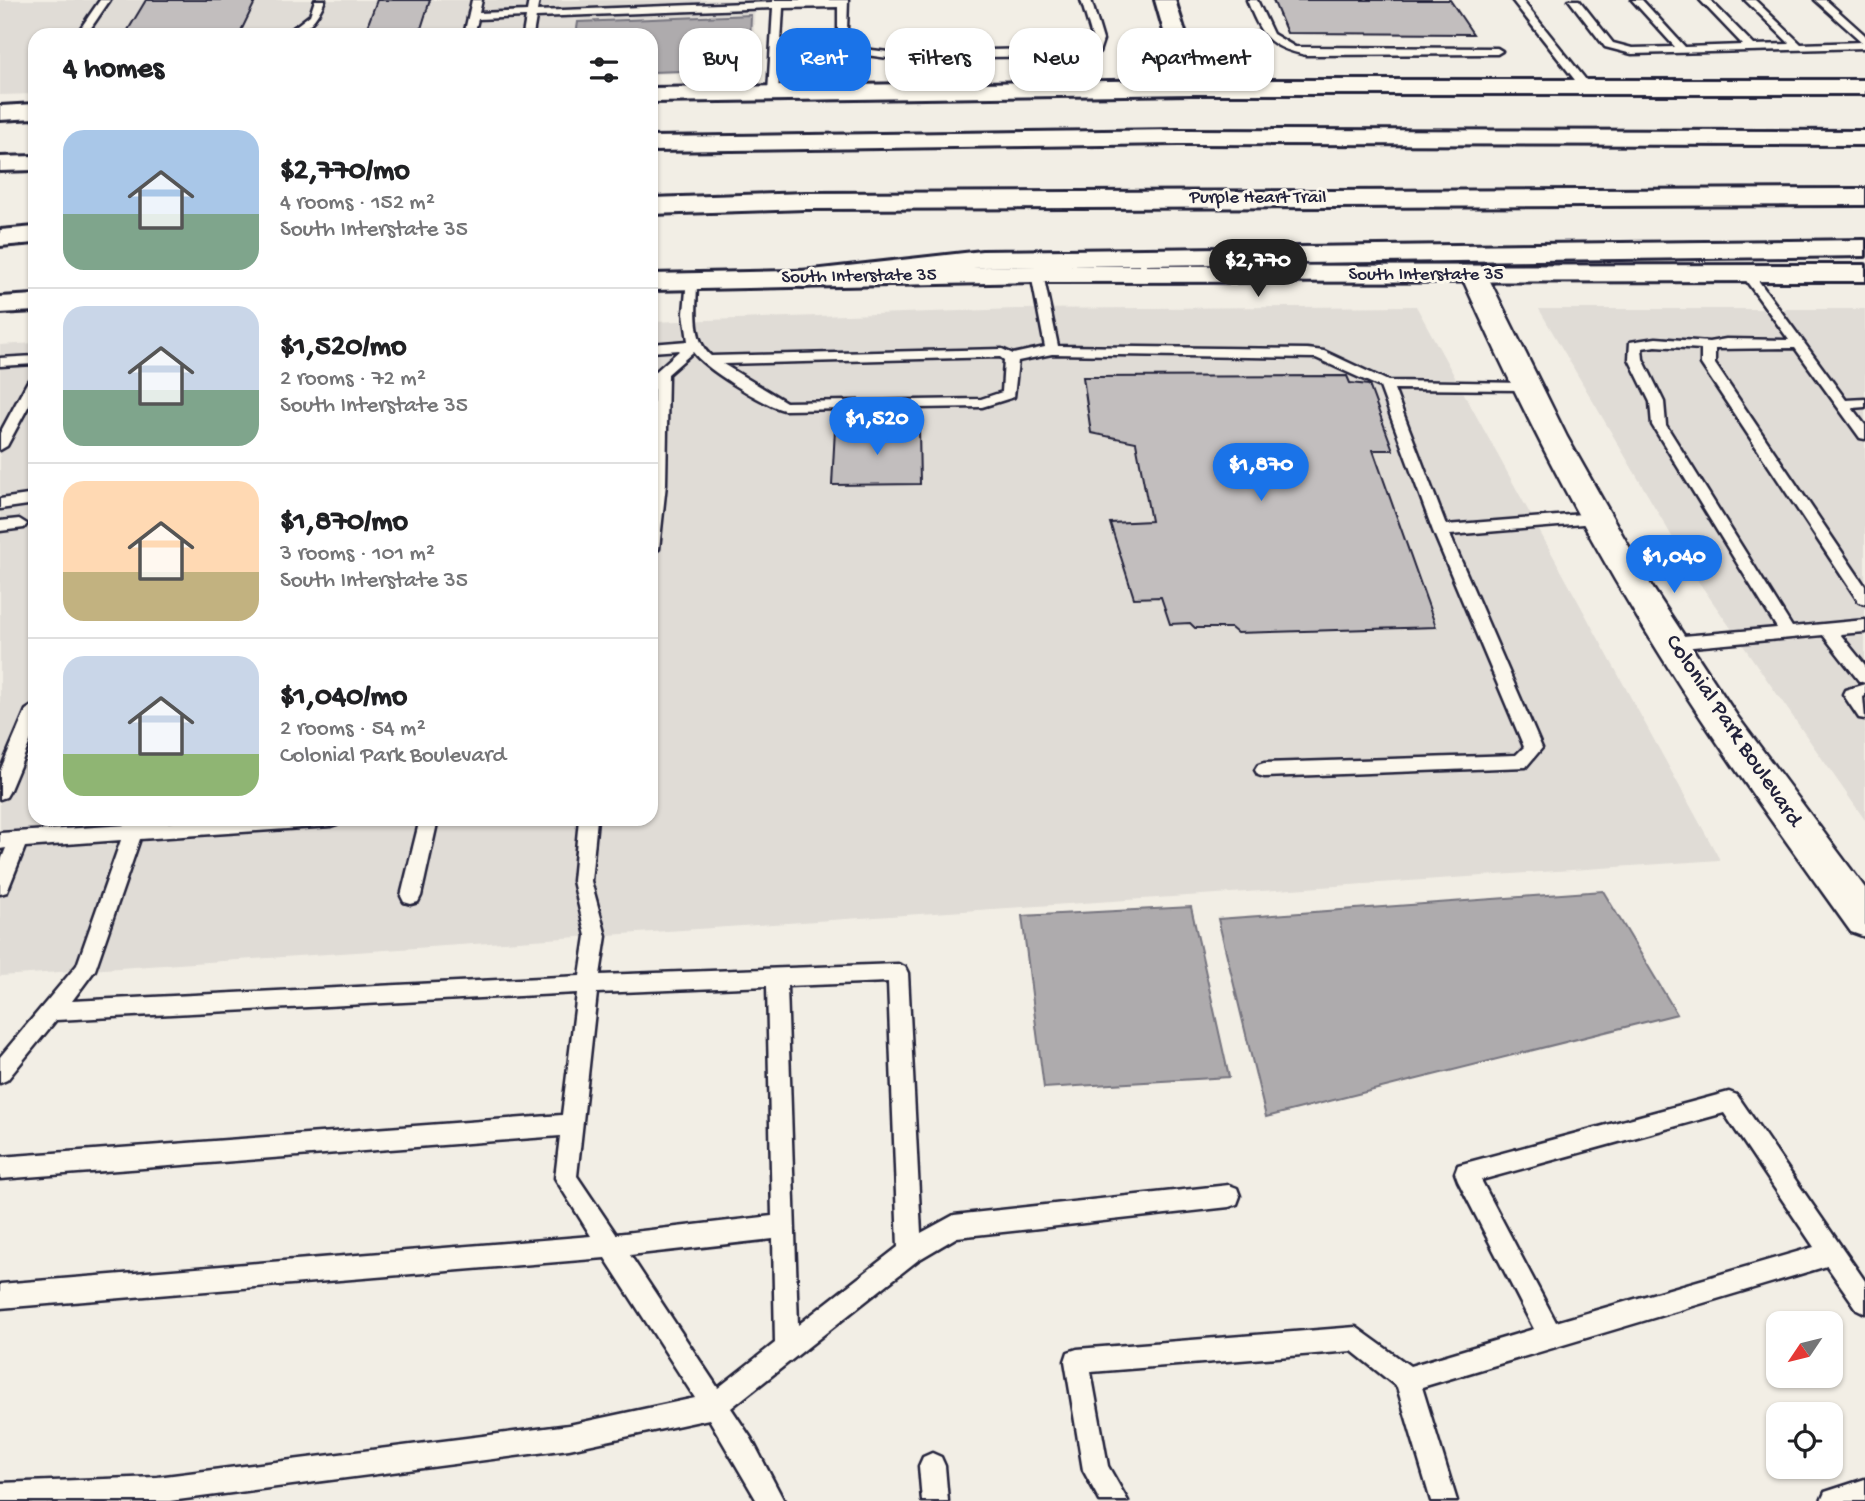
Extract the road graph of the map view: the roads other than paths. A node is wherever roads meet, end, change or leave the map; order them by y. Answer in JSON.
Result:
{"nodes":[{"id":1,"x":105,"y":0,"type":"edge"},
{"id":2,"x":320,"y":0,"type":"edge"},
{"id":3,"x":477,"y":0,"type":"edge"},
{"id":4,"x":534,"y":0,"type":"edge"},
{"id":5,"x":600,"y":0,"type":"edge"},
{"id":6,"x":1086,"y":0,"type":"edge"},
{"id":7,"x":1165,"y":0,"type":"edge"},
{"id":8,"x":1252,"y":0,"type":"edge"},
{"id":9,"x":1517,"y":0,"type":"edge"},
{"id":10,"x":1574,"y":0,"type":"edge"},
{"id":11,"x":1637,"y":0,"type":"edge"},
{"id":12,"x":1704,"y":0,"type":"edge"},
{"id":13,"x":1750,"y":0,"type":"edge"},
{"id":14,"x":1820,"y":0,"type":"edge"},
{"id":15,"x":843,"y":2,"type":"edge"},
{"id":16,"x":778,"y":3,"type":"edge"},
{"id":17,"x":592,"y":12,"type":"junction"},
{"id":18,"x":532,"y":14,"type":"junction"},
{"id":19,"x":475,"y":16,"type":"junction"},
{"id":20,"x":86,"y":28,"type":"edge"},
{"id":21,"x":298,"y":28,"type":"edge"},
{"id":22,"x":471,"y":28,"type":"edge"},
{"id":23,"x":529,"y":28,"type":"edge"},
{"id":24,"x":1173,"y":28,"type":"edge"},
{"id":25,"x":1865,"y":42,"type":"edge"},
{"id":26,"x":1797,"y":44,"type":"junction"},
{"id":27,"x":1750,"y":47,"type":"junction"},
{"id":28,"x":1682,"y":49,"type":"junction"},
{"id":29,"x":1497,"y":51,"type":"dead end"},
{"id":30,"x":1274,"y":87,"type":"edge"},
{"id":31,"x":1586,"y":87,"type":"junction"},
{"id":32,"x":1865,"y":87,"type":"edge"},
{"id":33,"x":1117,"y":88,"type":"edge"},
{"id":34,"x":773,"y":93,"type":"junction"},
{"id":35,"x":658,"y":95,"type":"edge"},
{"id":36,"x":28,"y":111,"type":"edge"},
{"id":37,"x":0,"y":113,"type":"edge"},
{"id":38,"x":1865,"y":138,"type":"edge"},
{"id":39,"x":658,"y":144,"type":"edge"},
{"id":40,"x":28,"y":163,"type":"edge"},
{"id":41,"x":0,"y":164,"type":"edge"},
{"id":42,"x":1865,"y":197,"type":"edge"},
{"id":43,"x":658,"y":206,"type":"edge"},
{"id":44,"x":28,"y":226,"type":"edge"},
{"id":45,"x":0,"y":227,"type":"edge"},
{"id":46,"x":28,"y":236,"type":"edge"},
{"id":47,"x":0,"y":238,"type":"edge"},
{"id":48,"x":1865,"y":248,"type":"edge"},
{"id":49,"x":1865,"y":273,"type":"edge"},
{"id":50,"x":1037,"y":274,"type":"junction"},
{"id":51,"x":1474,"y":275,"type":"junction"},
{"id":52,"x":1748,"y":275,"type":"junction"},
{"id":53,"x":803,"y":279,"type":"junction"},
{"id":54,"x":691,"y":281,"type":"junction"},
{"id":55,"x":658,"y":282,"type":"edge"},
{"id":56,"x":28,"y":303,"type":"edge"},
{"id":57,"x":0,"y":305,"type":"edge"},
{"id":58,"x":1797,"y":344,"type":"junction"},
{"id":59,"x":693,"y":345,"type":"junction"},
{"id":60,"x":1709,"y":346,"type":"junction"},
{"id":61,"x":658,"y":348,"type":"edge"},
{"id":62,"x":1052,"y":351,"type":"junction"},
{"id":63,"x":1011,"y":358,"type":"junction"},
{"id":64,"x":28,"y":360,"type":"edge"},
{"id":65,"x":708,"y":360,"type":"junction"},
{"id":66,"x":0,"y":362,"type":"edge"},
{"id":67,"x":1386,"y":385,"type":"junction"},
{"id":68,"x":1524,"y":386,"type":"junction"},
{"id":69,"x":28,"y":394,"type":"edge"},
{"id":70,"x":1865,"y":403,"type":"edge"},
{"id":71,"x":1841,"y":404,"type":"junction"},
{"id":72,"x":1865,"y":435,"type":"edge"},
{"id":73,"x":0,"y":446,"type":"edge"},
{"id":74,"x":658,"y":492,"type":"edge"},
{"id":75,"x":28,"y":500,"type":"edge"},
{"id":76,"x":0,"y":504,"type":"edge"},
{"id":77,"x":1595,"y":518,"type":"junction"},
{"id":78,"x":19,"y":524,"type":"dead end"},
{"id":79,"x":0,"y":526,"type":"edge"},
{"id":80,"x":1441,"y":531,"type":"junction"},
{"id":81,"x":1865,"y":598,"type":"edge"},
{"id":82,"x":1865,"y":626,"type":"edge"},
{"id":83,"x":1827,"y":629,"type":"junction"},
{"id":84,"x":1788,"y":632,"type":"junction"},
{"id":85,"x":1671,"y":643,"type":"junction"},
{"id":86,"x":1865,"y":677,"type":"edge"},
{"id":87,"x":1865,"y":690,"type":"edge"},
{"id":88,"x":1865,"y":713,"type":"edge"},
{"id":89,"x":28,"y":726,"type":"edge"},
{"id":90,"x":1264,"y":770,"type":"dead end"},
{"id":91,"x":0,"y":792,"type":"edge"},
{"id":92,"x":128,"y":826,"type":"edge"},
{"id":93,"x":136,"y":826,"type":"edge"},
{"id":94,"x":427,"y":826,"type":"edge"},
{"id":95,"x":587,"y":826,"type":"edge"},
{"id":96,"x":19,"y":839,"type":"junction"},
{"id":97,"x":0,"y":841,"type":"edge"},
{"id":98,"x":0,"y":886,"type":"edge"},
{"id":99,"x":411,"y":896,"type":"dead end"},
{"id":100,"x":1865,"y":920,"type":"edge"},
{"id":101,"x":776,"y":977,"type":"junction"},
{"id":102,"x":588,"y":984,"type":"junction"},
{"id":103,"x":51,"y":1011,"type":"junction"},
{"id":104,"x":0,"y":1073,"type":"edge"},
{"id":105,"x":572,"y":1125,"type":"junction"},
{"id":106,"x":0,"y":1168,"type":"edge"},
{"id":107,"x":1228,"y":1196,"type":"dead end"},
{"id":108,"x":784,"y":1226,"type":"junction"},
{"id":109,"x":611,"y":1246,"type":"junction"},
{"id":110,"x":910,"y":1252,"type":"junction"},
{"id":111,"x":1832,"y":1253,"type":"junction"},
{"id":112,"x":0,"y":1296,"type":"edge"},
{"id":113,"x":1865,"y":1301,"type":"edge"},
{"id":114,"x":1550,"y":1336,"type":"junction"},
{"id":115,"x":787,"y":1348,"type":"junction"},
{"id":116,"x":1407,"y":1379,"type":"junction"},
{"id":117,"x":714,"y":1406,"type":"junction"},
{"id":118,"x":932,"y":1466,"type":"dead end"},
{"id":119,"x":1865,"y":1492,"type":"edge"},
{"id":120,"x":155,"y":1495,"type":"edge"},
{"id":121,"x":0,"y":1496,"type":"edge"},
{"id":122,"x":771,"y":1501,"type":"edge"},
{"id":123,"x":935,"y":1501,"type":"edge"},
{"id":124,"x":1115,"y":1501,"type":"edge"},
{"id":125,"x":1444,"y":1501,"type":"edge"},
{"id":126,"x":1834,"y":1501,"type":"edge"}],
"edges":[{"from":1,"to":20,"type":"lane"},
{"from":2,"to":21,"type":"lane"},
{"from":3,"to":19,"type":"lane"},
{"from":4,"to":18,"type":"lane"},
{"from":5,"to":17,"type":"lane"},
{"from":6,"to":15,"type":"lane"},
{"from":7,"to":24,"type":"main road"},
{"from":8,"to":29,"type":"lane"},
{"from":9,"to":31,"type":"lane"},
{"from":10,"to":28,"type":"lane"},
{"from":11,"to":28,"type":"lane"},
{"from":12,"to":27,"type":"lane"},
{"from":13,"to":26,"type":"lane"},
{"from":14,"to":25,"type":"lane"},
{"from":15,"to":16,"type":"lane"},
{"from":16,"to":17,"type":"lane"},
{"from":16,"to":34,"type":"lane"},
{"from":17,"to":18,"type":"lane"},
{"from":18,"to":19,"type":"lane"},
{"from":18,"to":23,"type":"lane"},
{"from":19,"to":22,"type":"lane"},
{"from":25,"to":26,"type":"lane"},
{"from":26,"to":27,"type":"lane"},
{"from":27,"to":28,"type":"lane"},
{"from":30,"to":31,"type":"main road"},
{"from":31,"to":32,"type":"main road"},
{"from":33,"to":34,"type":"main road"},
{"from":34,"to":35,"type":"main road"},
{"from":36,"to":37,"type":"main road"},
{"from":38,"to":39,"type":"main road"},
{"from":40,"to":41,"type":"main road"},
{"from":42,"to":43,"type":"main road","name":"Purple Heart Trail"},
{"from":44,"to":45,"type":"main road"},
{"from":46,"to":47,"type":"main road"},
{"from":48,"to":53,"type":"main road"},
{"from":49,"to":52,"type":"main road","name":"South Interstate 35"},
{"from":50,"to":51,"type":"main road","name":"South Interstate 35"},
{"from":50,"to":53,"type":"main road","name":"South Interstate 35"},
{"from":50,"to":62,"type":"lane"},
{"from":51,"to":52,"type":"main road","name":"South Interstate 35"},
{"from":51,"to":68,"type":"street","name":"Colonial Park Boulevard"},
{"from":52,"to":58,"type":"lane"},
{"from":53,"to":54,"type":"main road","name":"South Interstate 35"},
{"from":54,"to":55,"type":"main road","name":"South Interstate 35"},
{"from":54,"to":59,"type":"lane"},
{"from":56,"to":57,"type":"main road"},
{"from":58,"to":60,"type":"lane"},
{"from":58,"to":71,"type":"lane"},
{"from":59,"to":61,"type":"lane"},
{"from":59,"to":65,"type":"lane"},
{"from":59,"to":74,"type":"lane"},
{"from":60,"to":81,"type":"lane"},
{"from":60,"to":84,"type":"lane"},
{"from":62,"to":63,"type":"lane"},
{"from":62,"to":67,"type":"lane"},
{"from":63,"to":65,"type":"lane"},
{"from":63,"to":65,"type":"lane"},
{"from":64,"to":66,"type":"lane"},
{"from":67,"to":68,"type":"lane"},
{"from":67,"to":80,"type":"lane"},
{"from":68,"to":77,"type":"street","name":"Colonial Park Boulevard"},
{"from":69,"to":73,"type":"lane"},
{"from":70,"to":71,"type":"lane"},
{"from":71,"to":72,"type":"lane"},
{"from":75,"to":76,"type":"lane"},
{"from":77,"to":80,"type":"lane"},
{"from":77,"to":85,"type":"street","name":"Colonial Park Boulevard"},
{"from":78,"to":79,"type":"lane"},
{"from":80,"to":90,"type":"lane"},
{"from":82,"to":83,"type":"lane"},
{"from":83,"to":84,"type":"lane"},
{"from":83,"to":86,"type":"lane"},
{"from":84,"to":85,"type":"lane"},
{"from":85,"to":100,"type":"street","name":"Colonial Park Boulevard"},
{"from":87,"to":88,"type":"lane"},
{"from":89,"to":91,"type":"lane"},
{"from":92,"to":96,"type":"lane"},
{"from":93,"to":103,"type":"lane"},
{"from":94,"to":99,"type":"lane"},
{"from":95,"to":102,"type":"lane"},
{"from":96,"to":97,"type":"lane"},
{"from":96,"to":98,"type":"lane"},
{"from":101,"to":102,"type":"lane"},
{"from":101,"to":108,"type":"lane"},
{"from":101,"to":110,"type":"lane"},
{"from":102,"to":103,"type":"lane"},
{"from":102,"to":105,"type":"lane"},
{"from":103,"to":104,"type":"lane"},
{"from":105,"to":106,"type":"lane"},
{"from":105,"to":109,"type":"lane"},
{"from":107,"to":110,"type":"lane"},
{"from":108,"to":109,"type":"lane"},
{"from":108,"to":115,"type":"lane"},
{"from":109,"to":112,"type":"lane"},
{"from":109,"to":117,"type":"lane"},
{"from":110,"to":115,"type":"lane"},
{"from":111,"to":113,"type":"lane"},
{"from":111,"to":114,"type":"lane"},
{"from":111,"to":114,"type":"lane"},
{"from":114,"to":116,"type":"lane"},
{"from":115,"to":117,"type":"lane"},
{"from":116,"to":124,"type":"lane"},
{"from":116,"to":125,"type":"lane"},
{"from":117,"to":120,"type":"lane"},
{"from":117,"to":122,"type":"lane"},
{"from":118,"to":123,"type":"lane"},
{"from":119,"to":126,"type":"lane"},
{"from":120,"to":121,"type":"lane"}]}
